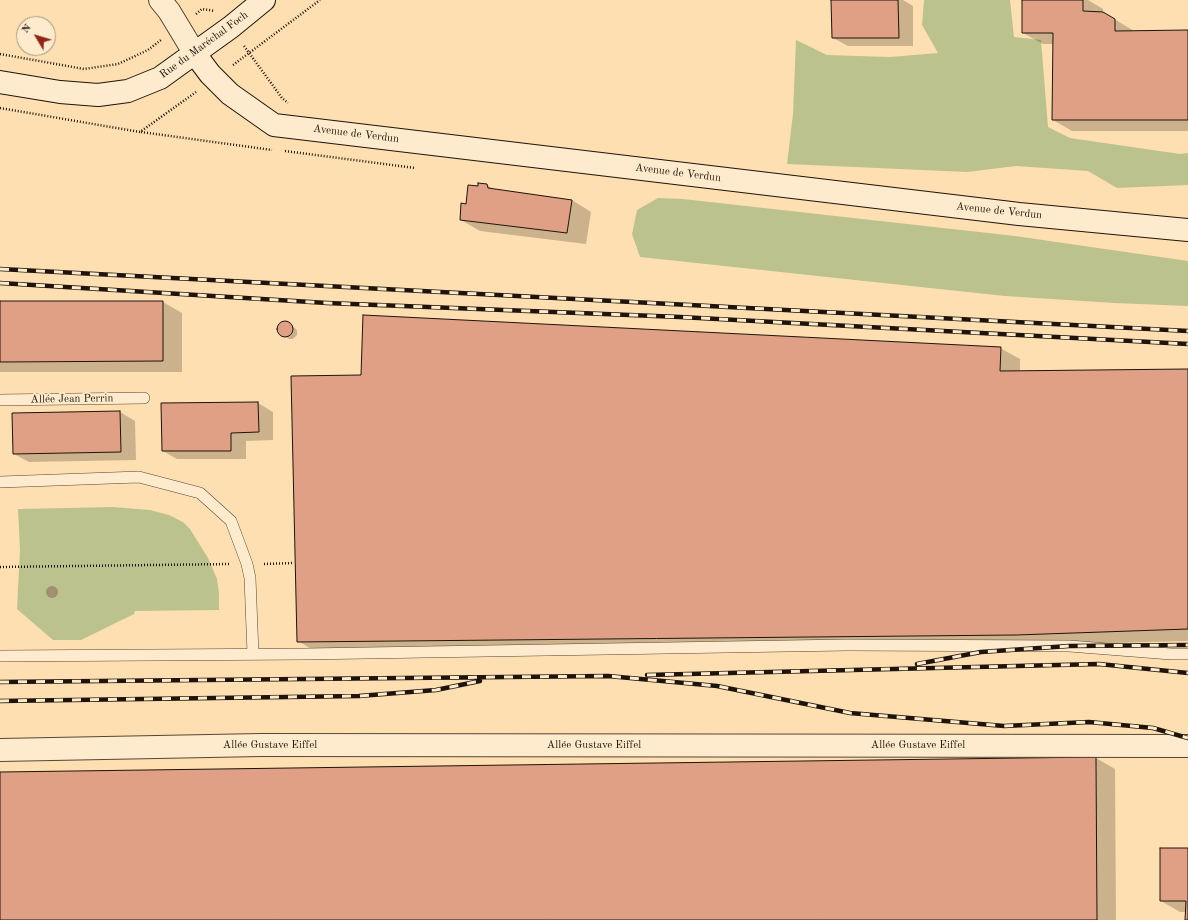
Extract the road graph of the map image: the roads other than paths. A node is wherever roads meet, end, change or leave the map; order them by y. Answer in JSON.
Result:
{"nodes":[{"id":1,"x":160,"y":0,"type":"edge"},
{"id":2,"x":264,"y":0,"type":"edge"},
{"id":3,"x":195,"y":54,"type":"junction"},
{"id":4,"x":0,"y":82,"type":"edge"},
{"id":5,"x":1188,"y":230,"type":"edge"},
{"id":6,"x":144,"y":398,"type":"dead end"},
{"id":7,"x":0,"y":400,"type":"edge"},
{"id":8,"x":0,"y":482,"type":"edge"},
{"id":9,"x":253,"y":654,"type":"junction"},
{"id":10,"x":1188,"y":654,"type":"edge"},
{"id":11,"x":0,"y":656,"type":"edge"},
{"id":12,"x":1188,"y":746,"type":"edge"},
{"id":13,"x":0,"y":750,"type":"edge"}],
"edges":[{"from":1,"to":3,"type":"main road","name":"Avenue de Verdun"},
{"from":2,"to":3,"type":"main road","name":"Rue du Maréchal Foch"},
{"from":3,"to":4,"type":"main road","name":"Rue du Maréchal Foch"},
{"from":3,"to":5,"type":"main road","name":"Avenue de Verdun"},
{"from":6,"to":7,"type":"lane","name":"Allée Jean Perrin"},
{"from":8,"to":9,"type":"lane"},
{"from":9,"to":10,"type":"lane"},
{"from":9,"to":11,"type":"lane"},
{"from":12,"to":13,"type":"main road","name":"Allée Gustave Eiffel"}]}
